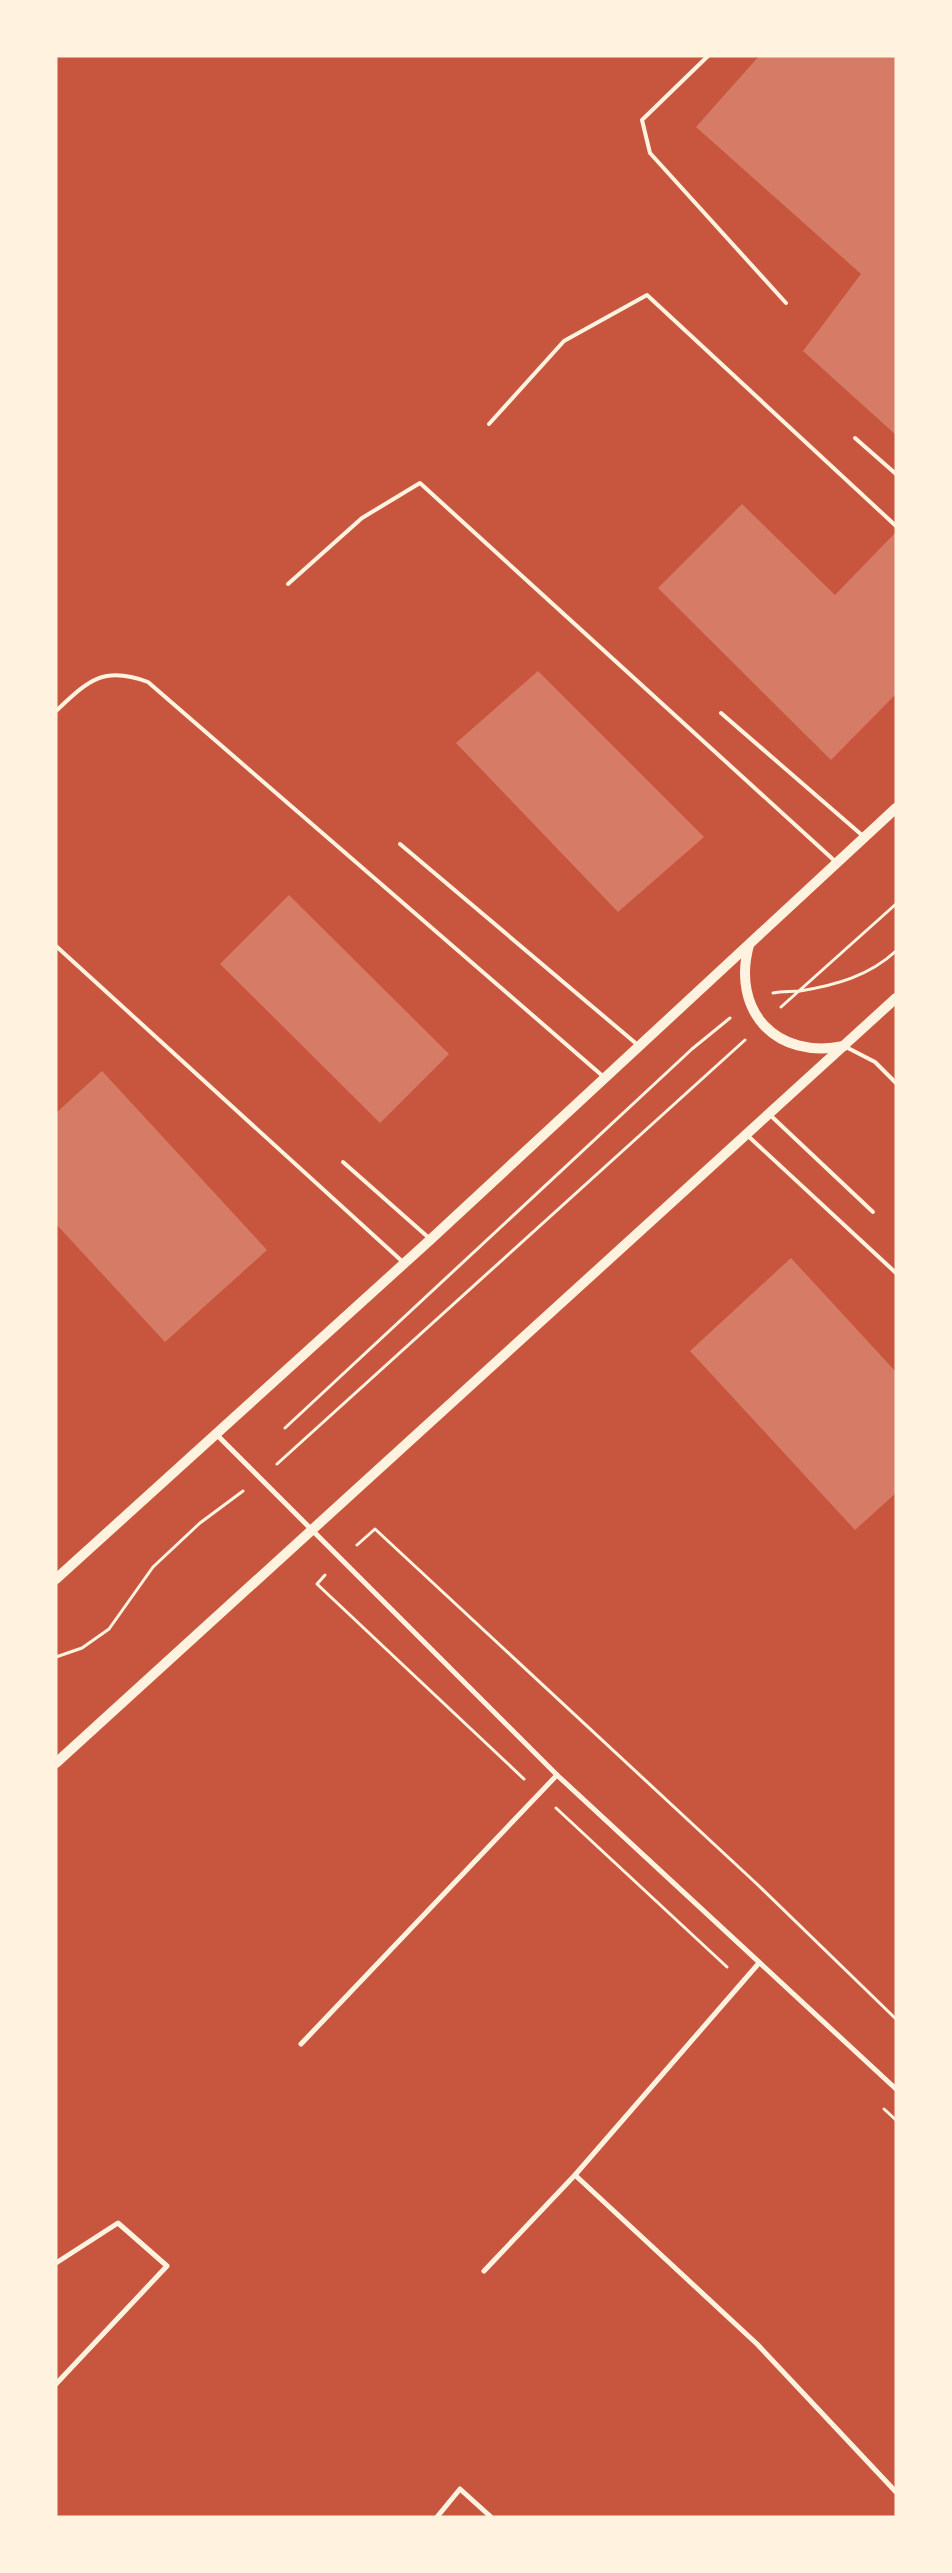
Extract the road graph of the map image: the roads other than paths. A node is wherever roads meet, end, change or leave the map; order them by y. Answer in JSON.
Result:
{"nodes":[{"id":1,"x":708,"y":56,"type":"edge"},
{"id":2,"x":786,"y":303,"type":"dead end"},
{"id":3,"x":489,"y":424,"type":"dead end"},
{"id":4,"x":855,"y":438,"type":"dead end"},
{"id":5,"x":896,"y":474,"type":"edge"},
{"id":6,"x":896,"y":526,"type":"edge"},
{"id":7,"x":288,"y":584,"type":"dead end"},
{"id":8,"x":56,"y":711,"type":"edge"},
{"id":9,"x":721,"y":713,"type":"dead end"},
{"id":10,"x":896,"y":808,"type":"edge"},
{"id":11,"x":864,"y":837,"type":"junction"},
{"id":12,"x":400,"y":844,"type":"dead end"},
{"id":13,"x":837,"y":863,"type":"junction"},
{"id":14,"x":749,"y":944,"type":"junction"},
{"id":15,"x":56,"y":946,"type":"edge"},
{"id":16,"x":896,"y":998,"type":"edge"},
{"id":17,"x":638,"y":1046,"type":"junction"},
{"id":18,"x":844,"y":1046,"type":"junction"},
{"id":19,"x":604,"y":1078,"type":"junction"},
{"id":20,"x":896,"y":1083,"type":"edge"},
{"id":21,"x":770,"y":1114,"type":"junction"},
{"id":22,"x":747,"y":1135,"type":"junction"},
{"id":23,"x":343,"y":1162,"type":"dead end"},
{"id":24,"x":874,"y":1212,"type":"dead end"},
{"id":25,"x":430,"y":1240,"type":"junction"},
{"id":26,"x":404,"y":1262,"type":"junction"},
{"id":27,"x":896,"y":1273,"type":"edge"},
{"id":28,"x":214,"y":1433,"type":"junction"},
{"id":29,"x":311,"y":1532,"type":"junction"},
{"id":30,"x":56,"y":1579,"type":"edge"},
{"id":31,"x":56,"y":1763,"type":"edge"},
{"id":32,"x":557,"y":1775,"type":"junction"},
{"id":33,"x":759,"y":1964,"type":"junction"},
{"id":34,"x":302,"y":2044,"type":"dead end"},
{"id":35,"x":896,"y":2090,"type":"edge"},
{"id":36,"x":575,"y":2175,"type":"junction"},
{"id":37,"x":56,"y":2263,"type":"edge"},
{"id":38,"x":484,"y":2271,"type":"dead end"},
{"id":39,"x":56,"y":2384,"type":"edge"},
{"id":40,"x":896,"y":2492,"type":"edge"},
{"id":41,"x":437,"y":2517,"type":"edge"},
{"id":42,"x":491,"y":2517,"type":"edge"}],
"edges":[{"from":1,"to":2,"type":"lane"},
{"from":3,"to":6,"type":"lane"},
{"from":4,"to":5,"type":"lane"},
{"from":7,"to":13,"type":"lane"},
{"from":8,"to":19,"type":"lane"},
{"from":9,"to":11,"type":"lane"},
{"from":10,"to":11,"type":"main road"},
{"from":11,"to":13,"type":"main road"},
{"from":12,"to":17,"type":"lane"},
{"from":13,"to":14,"type":"main road"},
{"from":14,"to":17,"type":"main road"},
{"from":14,"to":18,"type":"main road"},
{"from":15,"to":26,"type":"lane"},
{"from":16,"to":18,"type":"main road"},
{"from":17,"to":19,"type":"main road"},
{"from":18,"to":20,"type":"lane"},
{"from":18,"to":21,"type":"main road"},
{"from":19,"to":25,"type":"main road"},
{"from":21,"to":22,"type":"main road"},
{"from":21,"to":24,"type":"lane"},
{"from":22,"to":27,"type":"lane"},
{"from":22,"to":29,"type":"main road"},
{"from":23,"to":25,"type":"lane"},
{"from":25,"to":26,"type":"main road"},
{"from":26,"to":28,"type":"main road"},
{"from":28,"to":29,"type":"street"},
{"from":28,"to":30,"type":"main road"},
{"from":29,"to":31,"type":"main road"},
{"from":29,"to":32,"type":"street"},
{"from":32,"to":33,"type":"street"},
{"from":32,"to":34,"type":"street"},
{"from":33,"to":35,"type":"street"},
{"from":33,"to":36,"type":"street"},
{"from":36,"to":38,"type":"street"},
{"from":36,"to":40,"type":"street"},
{"from":37,"to":39,"type":"street"},
{"from":41,"to":42,"type":"street"}]}
